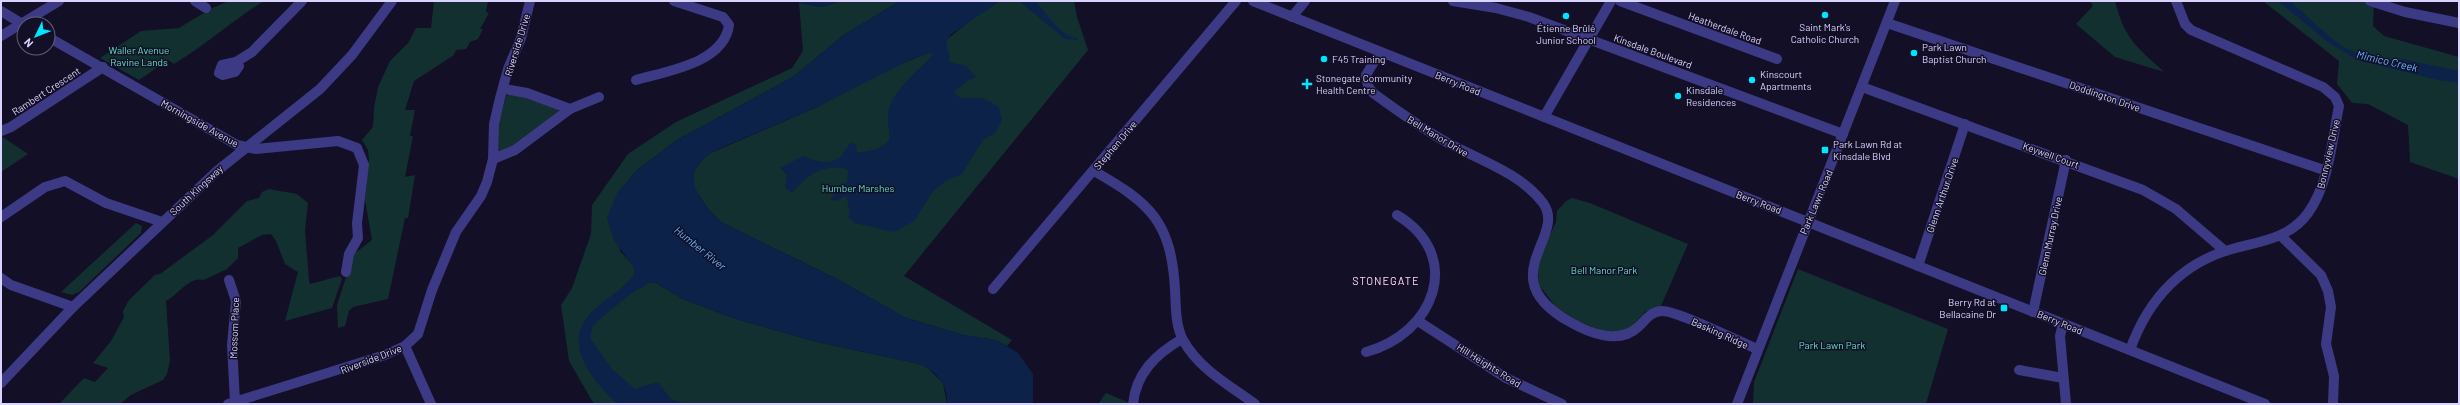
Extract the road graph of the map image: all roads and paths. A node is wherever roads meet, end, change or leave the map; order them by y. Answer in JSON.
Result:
{"nodes":[{"id":1,"x":59,"y":1,"type":"edge"},
{"id":2,"x":195,"y":1,"type":"edge"},
{"id":3,"x":302,"y":1,"type":"edge"},
{"id":4,"x":392,"y":1,"type":"edge"},
{"id":5,"x":530,"y":1,"type":"edge"},
{"id":6,"x":674,"y":1,"type":"edge"},
{"id":7,"x":1236,"y":1,"type":"edge"},
{"id":8,"x":1253,"y":1,"type":"edge"},
{"id":9,"x":1305,"y":1,"type":"edge"},
{"id":10,"x":1453,"y":1,"type":"edge"},
{"id":11,"x":1611,"y":1,"type":"edge"},
{"id":12,"x":1620,"y":1,"type":"edge"},
{"id":13,"x":1895,"y":1,"type":"edge"},
{"id":14,"x":2176,"y":1,"type":"edge"},
{"id":15,"x":2370,"y":1,"type":"edge"},
{"id":16,"x":206,"y":8,"type":"dead end"},
{"id":17,"x":1,"y":11,"type":"edge"},
{"id":18,"x":36,"y":16,"type":"edge"},
{"id":19,"x":1292,"y":17,"type":"junction"},
{"id":20,"x":16,"y":20,"type":"edge"},
{"id":21,"x":1887,"y":23,"type":"junction"},
{"id":22,"x":2459,"y":23,"type":"edge"},
{"id":23,"x":16,"y":28,"type":"edge"},
{"id":24,"x":1,"y":36,"type":"edge"},
{"id":25,"x":1589,"y":39,"type":"junction"},
{"id":26,"x":56,"y":41,"type":"edge"},
{"id":27,"x":1380,"y":52,"type":"junction"},
{"id":28,"x":1777,"y":59,"type":"dead end"},
{"id":29,"x":236,"y":62,"type":"dead end"},
{"id":30,"x":103,"y":67,"type":"junction"},
{"id":31,"x":636,"y":80,"type":"dead end"},
{"id":32,"x":1862,"y":87,"type":"junction"},
{"id":33,"x":504,"y":89,"type":"junction"},
{"id":34,"x":599,"y":97,"type":"dead end"},
{"id":35,"x":570,"y":109,"type":"junction"},
{"id":36,"x":1544,"y":117,"type":"junction"},
{"id":37,"x":1965,"y":124,"type":"junction"},
{"id":38,"x":1,"y":131,"type":"edge"},
{"id":39,"x":1843,"y":134,"type":"junction"},
{"id":40,"x":246,"y":147,"type":"junction"},
{"id":41,"x":493,"y":159,"type":"junction"},
{"id":42,"x":2066,"y":160,"type":"junction"},
{"id":43,"x":2324,"y":170,"type":"junction"},
{"id":44,"x":1094,"y":171,"type":"junction"},
{"id":45,"x":1543,"y":204,"type":"joint"},
{"id":46,"x":1398,"y":215,"type":"dead end"},
{"id":47,"x":1,"y":217,"type":"edge"},
{"id":48,"x":162,"y":222,"type":"junction"},
{"id":49,"x":1810,"y":222,"type":"junction"},
{"id":50,"x":2281,"y":236,"type":"junction"},
{"id":51,"x":2225,"y":251,"type":"junction"},
{"id":52,"x":1918,"y":266,"type":"junction"},
{"id":53,"x":346,"y":272,"type":"dead end"},
{"id":54,"x":1,"y":278,"type":"edge"},
{"id":55,"x":229,"y":280,"type":"dead end"},
{"id":56,"x":993,"y":289,"type":"dead end"},
{"id":57,"x":73,"y":307,"type":"junction"},
{"id":58,"x":2033,"y":312,"type":"junction"},
{"id":59,"x":1418,"y":321,"type":"junction"},
{"id":60,"x":2063,"y":324,"type":"junction"},
{"id":61,"x":1182,"y":339,"type":"junction"},
{"id":62,"x":405,"y":346,"type":"junction"},
{"id":63,"x":1757,"y":349,"type":"junction"},
{"id":64,"x":2130,"y":350,"type":"junction"},
{"id":65,"x":1366,"y":352,"type":"dead end"},
{"id":66,"x":2019,"y":370,"type":"dead end"},
{"id":67,"x":2063,"y":378,"type":"junction"},
{"id":68,"x":1,"y":383,"type":"edge"},
{"id":69,"x":232,"y":403,"type":"edge"},
{"id":70,"x":431,"y":404,"type":"edge"},
{"id":71,"x":1133,"y":404,"type":"edge"},
{"id":72,"x":1256,"y":404,"type":"edge"},
{"id":73,"x":1562,"y":404,"type":"edge"},
{"id":74,"x":1737,"y":404,"type":"edge"},
{"id":75,"x":2066,"y":404,"type":"edge"},
{"id":76,"x":2265,"y":404,"type":"edge"},
{"id":77,"x":2333,"y":404,"type":"edge"}],
"edges":[{"from":1,"to":18,"type":"street"},
{"from":2,"to":16,"type":"street"},
{"from":3,"to":29,"type":"street"},
{"from":4,"to":40,"type":"street","name":"South Kingsway"},
{"from":5,"to":33,"type":"street","name":"Riverside Drive"},
{"from":6,"to":31,"type":"street"},
{"from":7,"to":44,"type":"street","name":"Stephen Drive"},
{"from":8,"to":19,"type":"street","name":"Berry Road"},
{"from":9,"to":19,"type":"street"},
{"from":10,"to":25,"type":"street","name":"Kinsdale Boulevard"},
{"from":11,"to":25,"type":"street"},
{"from":12,"to":28,"type":"street","name":"Heatherdale Road"},
{"from":13,"to":21,"type":"street","name":"Park Lawn Road"},
{"from":14,"to":43,"type":"street","name":"Bonnyview Drive"},
{"from":15,"to":22,"type":"street"},
{"from":17,"to":20,"type":"street"},
{"from":19,"to":27,"type":"street","name":"Berry Road"},
{"from":21,"to":32,"type":"street","name":"Park Lawn Road"},
{"from":21,"to":43,"type":"street","name":"Doddington Drive"},
{"from":23,"to":24,"type":"street"},
{"from":25,"to":36,"type":"street"},
{"from":25,"to":39,"type":"street","name":"Kinsdale Boulevard"},
{"from":26,"to":30,"type":"street","name":"Morningside Avenue"},
{"from":27,"to":36,"type":"street","name":"Berry Road"},
{"from":27,"to":45,"type":"street","name":"Bell Manor Drive"},
{"from":30,"to":38,"type":"street","name":"Rambert Crescent"},
{"from":30,"to":40,"type":"street","name":"Morningside Avenue"},
{"from":32,"to":37,"type":"street","name":"Keywell Court"},
{"from":32,"to":39,"type":"street","name":"Park Lawn Road"},
{"from":33,"to":35,"type":"street","name":"Riverside Drive"},
{"from":33,"to":41,"type":"street","name":"Riverside Drive"},
{"from":34,"to":35,"type":"street"},
{"from":35,"to":41,"type":"street"},
{"from":36,"to":49,"type":"street","name":"Berry Road"},
{"from":37,"to":42,"type":"street","name":"Keywell Court"},
{"from":37,"to":52,"type":"street","name":"Glenn Arthur Drive"},
{"from":39,"to":49,"type":"street","name":"Park Lawn Road"},
{"from":40,"to":48,"type":"street","name":"South Kingsway"},
{"from":40,"to":53,"type":"street","name":"Morningside Avenue"},
{"from":41,"to":62,"type":"street","name":"Riverside Drive"},
{"from":42,"to":51,"type":"street","name":"Keywell Court"},
{"from":42,"to":58,"type":"street","name":"Glenn Murray Drive"},
{"from":43,"to":50,"type":"street","name":"Bonnyview Drive"},
{"from":44,"to":56,"type":"street","name":"Stephen Drive"},
{"from":44,"to":61,"type":"street"},
{"from":45,"to":63,"type":"street","name":"Basking Ridge"},
{"from":46,"to":59,"type":"street"},
{"from":47,"to":48,"type":"street"},
{"from":48,"to":57,"type":"street","name":"South Kingsway"},
{"from":49,"to":52,"type":"street","name":"Berry Road"},
{"from":49,"to":63,"type":"street","name":"Park Lawn Road"},
{"from":50,"to":51,"type":"street","name":"Bonnyview Drive"},
{"from":50,"to":77,"type":"street"},
{"from":51,"to":64,"type":"street","name":"Bonnyview Drive"},
{"from":52,"to":58,"type":"street","name":"Berry Road"},
{"from":54,"to":57,"type":"street"},
{"from":55,"to":69,"type":"street","name":"Mossom Place"},
{"from":57,"to":68,"type":"street","name":"South Kingsway"},
{"from":58,"to":60,"type":"street","name":"Berry Road"},
{"from":59,"to":65,"type":"street"},
{"from":59,"to":73,"type":"street","name":"Hill Heights Road"},
{"from":60,"to":64,"type":"street","name":"Berry Road"},
{"from":60,"to":67,"type":"street"},
{"from":61,"to":71,"type":"street"},
{"from":61,"to":72,"type":"street"},
{"from":62,"to":69,"type":"street","name":"Riverside Drive"},
{"from":62,"to":70,"type":"street"},
{"from":63,"to":74,"type":"street","name":"Park Lawn Road"},
{"from":64,"to":76,"type":"street","name":"Berry Road"},
{"from":66,"to":67,"type":"street"},
{"from":67,"to":75,"type":"street"}]}
